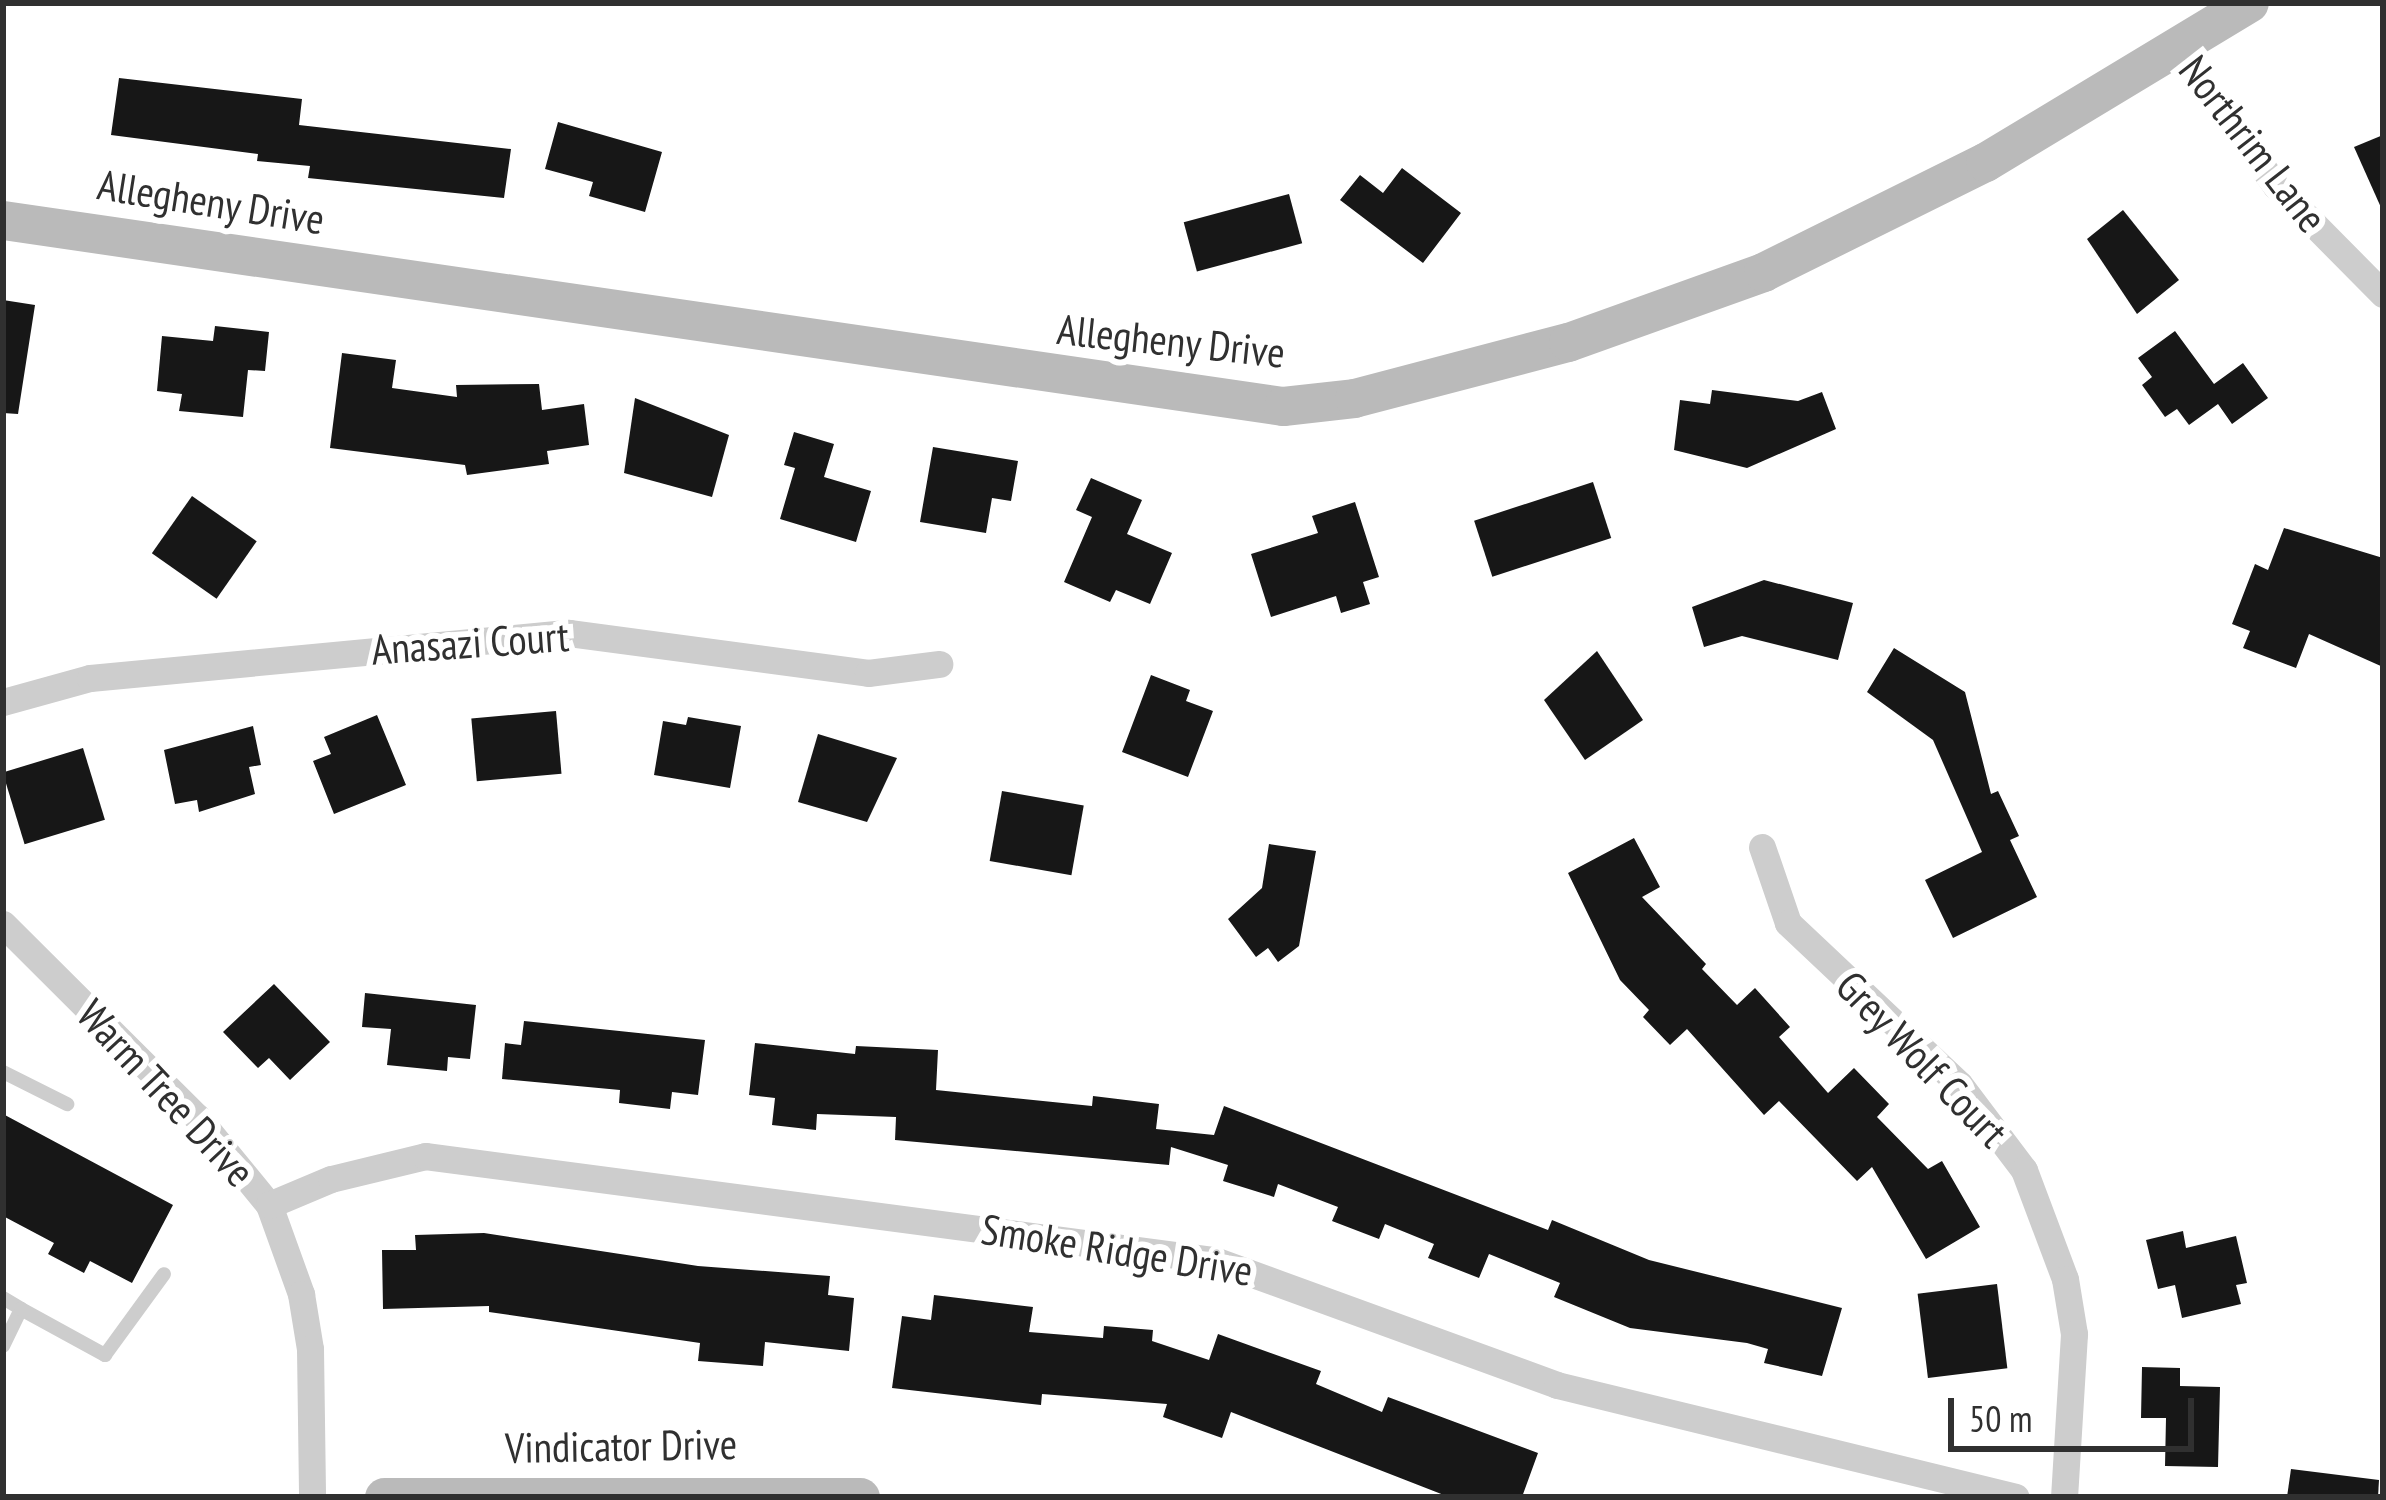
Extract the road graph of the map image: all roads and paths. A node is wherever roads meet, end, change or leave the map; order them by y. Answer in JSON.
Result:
{"nodes":[{"id":1,"x":2249,"y":3,"type":"edge"},
{"id":2,"x":2174,"y":44,"type":"junction"},
{"id":3,"x":3,"y":220,"type":"edge"},
{"id":4,"x":2383,"y":294,"type":"edge"},
{"id":5,"x":939,"y":664,"type":"dead end"},
{"id":6,"x":3,"y":702,"type":"edge"},
{"id":7,"x":1762,"y":848,"type":"dead end"},
{"id":8,"x":3,"y":924,"type":"edge"},
{"id":9,"x":3,"y":1072,"type":"edge"},
{"id":10,"x":67,"y":1104,"type":"dead end"},
{"id":11,"x":269,"y":1205,"type":"junction"},
{"id":12,"x":164,"y":1274,"type":"dead end"},
{"id":13,"x":3,"y":1298,"type":"edge"},
{"id":14,"x":21,"y":1309,"type":"junction"},
{"id":15,"x":3,"y":1346,"type":"edge"},
{"id":16,"x":312,"y":1497,"type":"edge"},
{"id":17,"x":384,"y":1497,"type":"edge"},
{"id":18,"x":860,"y":1497,"type":"edge"},
{"id":19,"x":2016,"y":1497,"type":"edge"},
{"id":20,"x":2064,"y":1497,"type":"edge"}],
"edges":[{"from":1,"to":2,"type":"street","name":"Allegheny Drive"},
{"from":2,"to":3,"type":"street","name":"Allegheny Drive"},
{"from":2,"to":4,"type":"street","name":"Northrim Lane"},
{"from":5,"to":6,"type":"street","name":"Anasazi Court"},
{"from":7,"to":20,"type":"street","name":"Grey Wolf Court"},
{"from":8,"to":11,"type":"street","name":"Warm Tree Drive"},
{"from":9,"to":10,"type":"lane"},
{"from":11,"to":16,"type":"street","name":"Warm Tree Drive"},
{"from":11,"to":19,"type":"street","name":"Smoke Ridge Drive"},
{"from":12,"to":14,"type":"lane"},
{"from":13,"to":14,"type":"lane"},
{"from":14,"to":15,"type":"lane"},
{"from":17,"to":18,"type":"street","name":"Vindicator Drive"}]}
